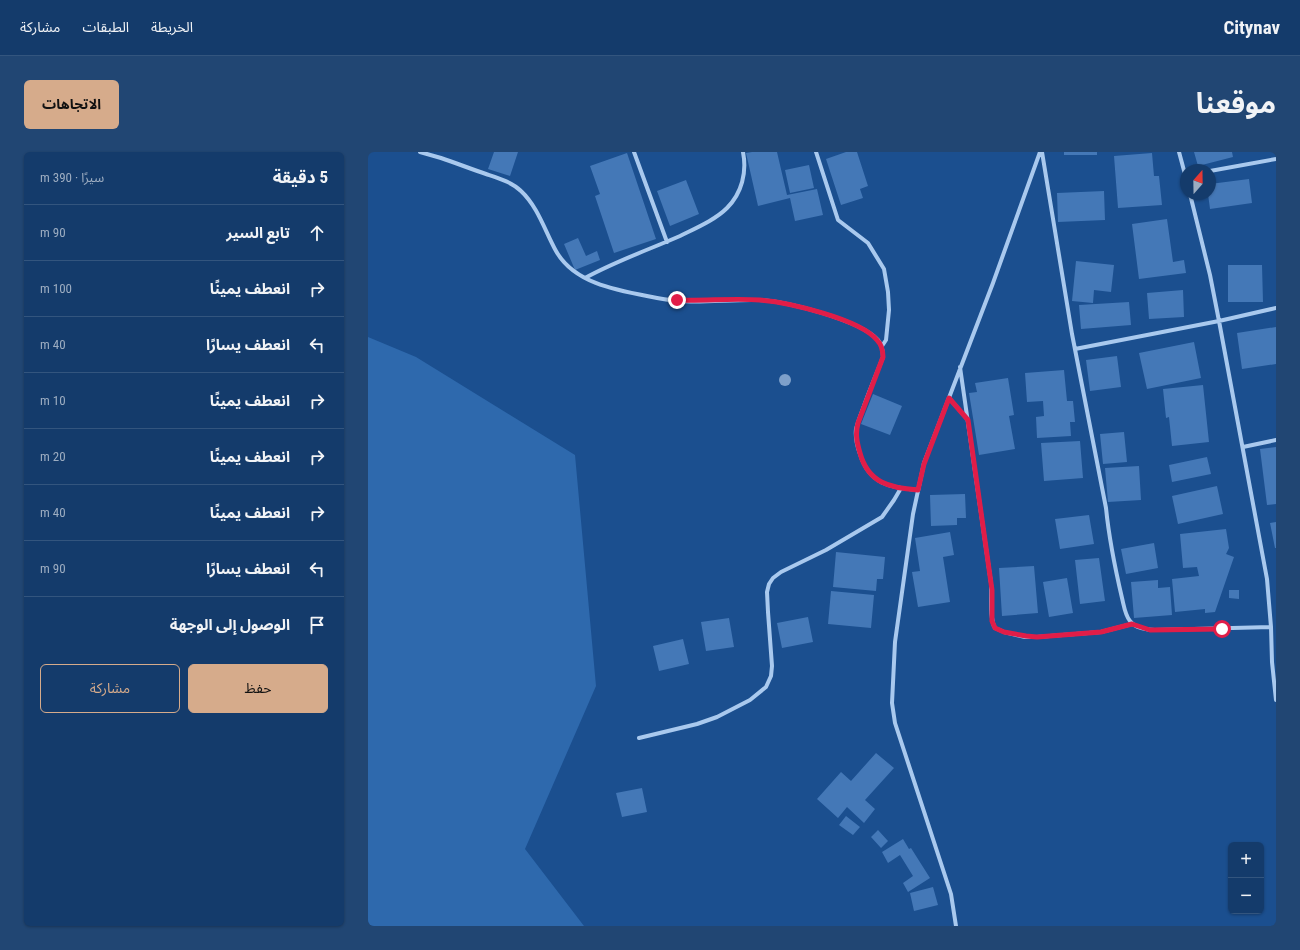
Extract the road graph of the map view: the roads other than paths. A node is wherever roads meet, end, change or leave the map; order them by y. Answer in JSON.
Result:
{"nodes":[{"id":1,"x":420,"y":152,"type":"edge"},
{"id":2,"x":634,"y":152,"type":"edge"},
{"id":3,"x":743,"y":152,"type":"edge"},
{"id":4,"x":816,"y":152,"type":"edge"},
{"id":5,"x":1041,"y":152,"type":"edge"},
{"id":6,"x":1179,"y":152,"type":"edge"},
{"id":7,"x":1276,"y":159,"type":"edge"},
{"id":8,"x":1182,"y":164,"type":"edge"},
{"id":9,"x":1216,"y":170,"type":"edge"},
{"id":10,"x":1191,"y":200,"type":"edge"},
{"id":11,"x":666,"y":242,"type":"junction"},
{"id":12,"x":585,"y":278,"type":"junction"},
{"id":13,"x":1276,"y":308,"type":"edge"},
{"id":14,"x":1219,"y":321,"type":"junction"},
{"id":15,"x":882,"y":346,"type":"junction"},
{"id":16,"x":1075,"y":349,"type":"junction"},
{"id":17,"x":960,"y":367,"type":"junction"},
{"id":18,"x":949,"y":398,"type":"junction"},
{"id":19,"x":968,"y":420,"type":"junction"},
{"id":20,"x":1276,"y":440,"type":"edge"},
{"id":21,"x":1243,"y":447,"type":"junction"},
{"id":22,"x":901,"y":488,"type":"junction"},
{"id":23,"x":918,"y":490,"type":"junction"},
{"id":24,"x":1132,"y":624,"type":"junction"},
{"id":25,"x":1271,"y":627,"type":"junction"},
{"id":26,"x":1276,"y":700,"type":"edge"},
{"id":27,"x":639,"y":738,"type":"dead end"},
{"id":28,"x":956,"y":926,"type":"edge"}],
"edges":[{"from":1,"to":12,"type":"street"},
{"from":2,"to":11,"type":"street"},
{"from":3,"to":11,"type":"street"},
{"from":4,"to":15,"type":"street"},
{"from":5,"to":16,"type":"street"},
{"from":5,"to":17,"type":"street"},
{"from":6,"to":8,"type":"street"},
{"from":7,"to":9,"type":"street"},
{"from":10,"to":14,"type":"street"},
{"from":11,"to":12,"type":"street"},
{"from":12,"to":15,"type":"street"},
{"from":13,"to":14,"type":"street"},
{"from":14,"to":16,"type":"street"},
{"from":14,"to":21,"type":"street"},
{"from":15,"to":22,"type":"street"},
{"from":16,"to":24,"type":"street"},
{"from":17,"to":18,"type":"street"},
{"from":17,"to":19,"type":"street"},
{"from":18,"to":19,"type":"street"},
{"from":18,"to":23,"type":"street"},
{"from":19,"to":24,"type":"street"},
{"from":20,"to":21,"type":"street"},
{"from":21,"to":25,"type":"street"},
{"from":22,"to":23,"type":"street"},
{"from":22,"to":27,"type":"street"},
{"from":23,"to":28,"type":"street"},
{"from":24,"to":25,"type":"street"},
{"from":25,"to":26,"type":"street"}]}
